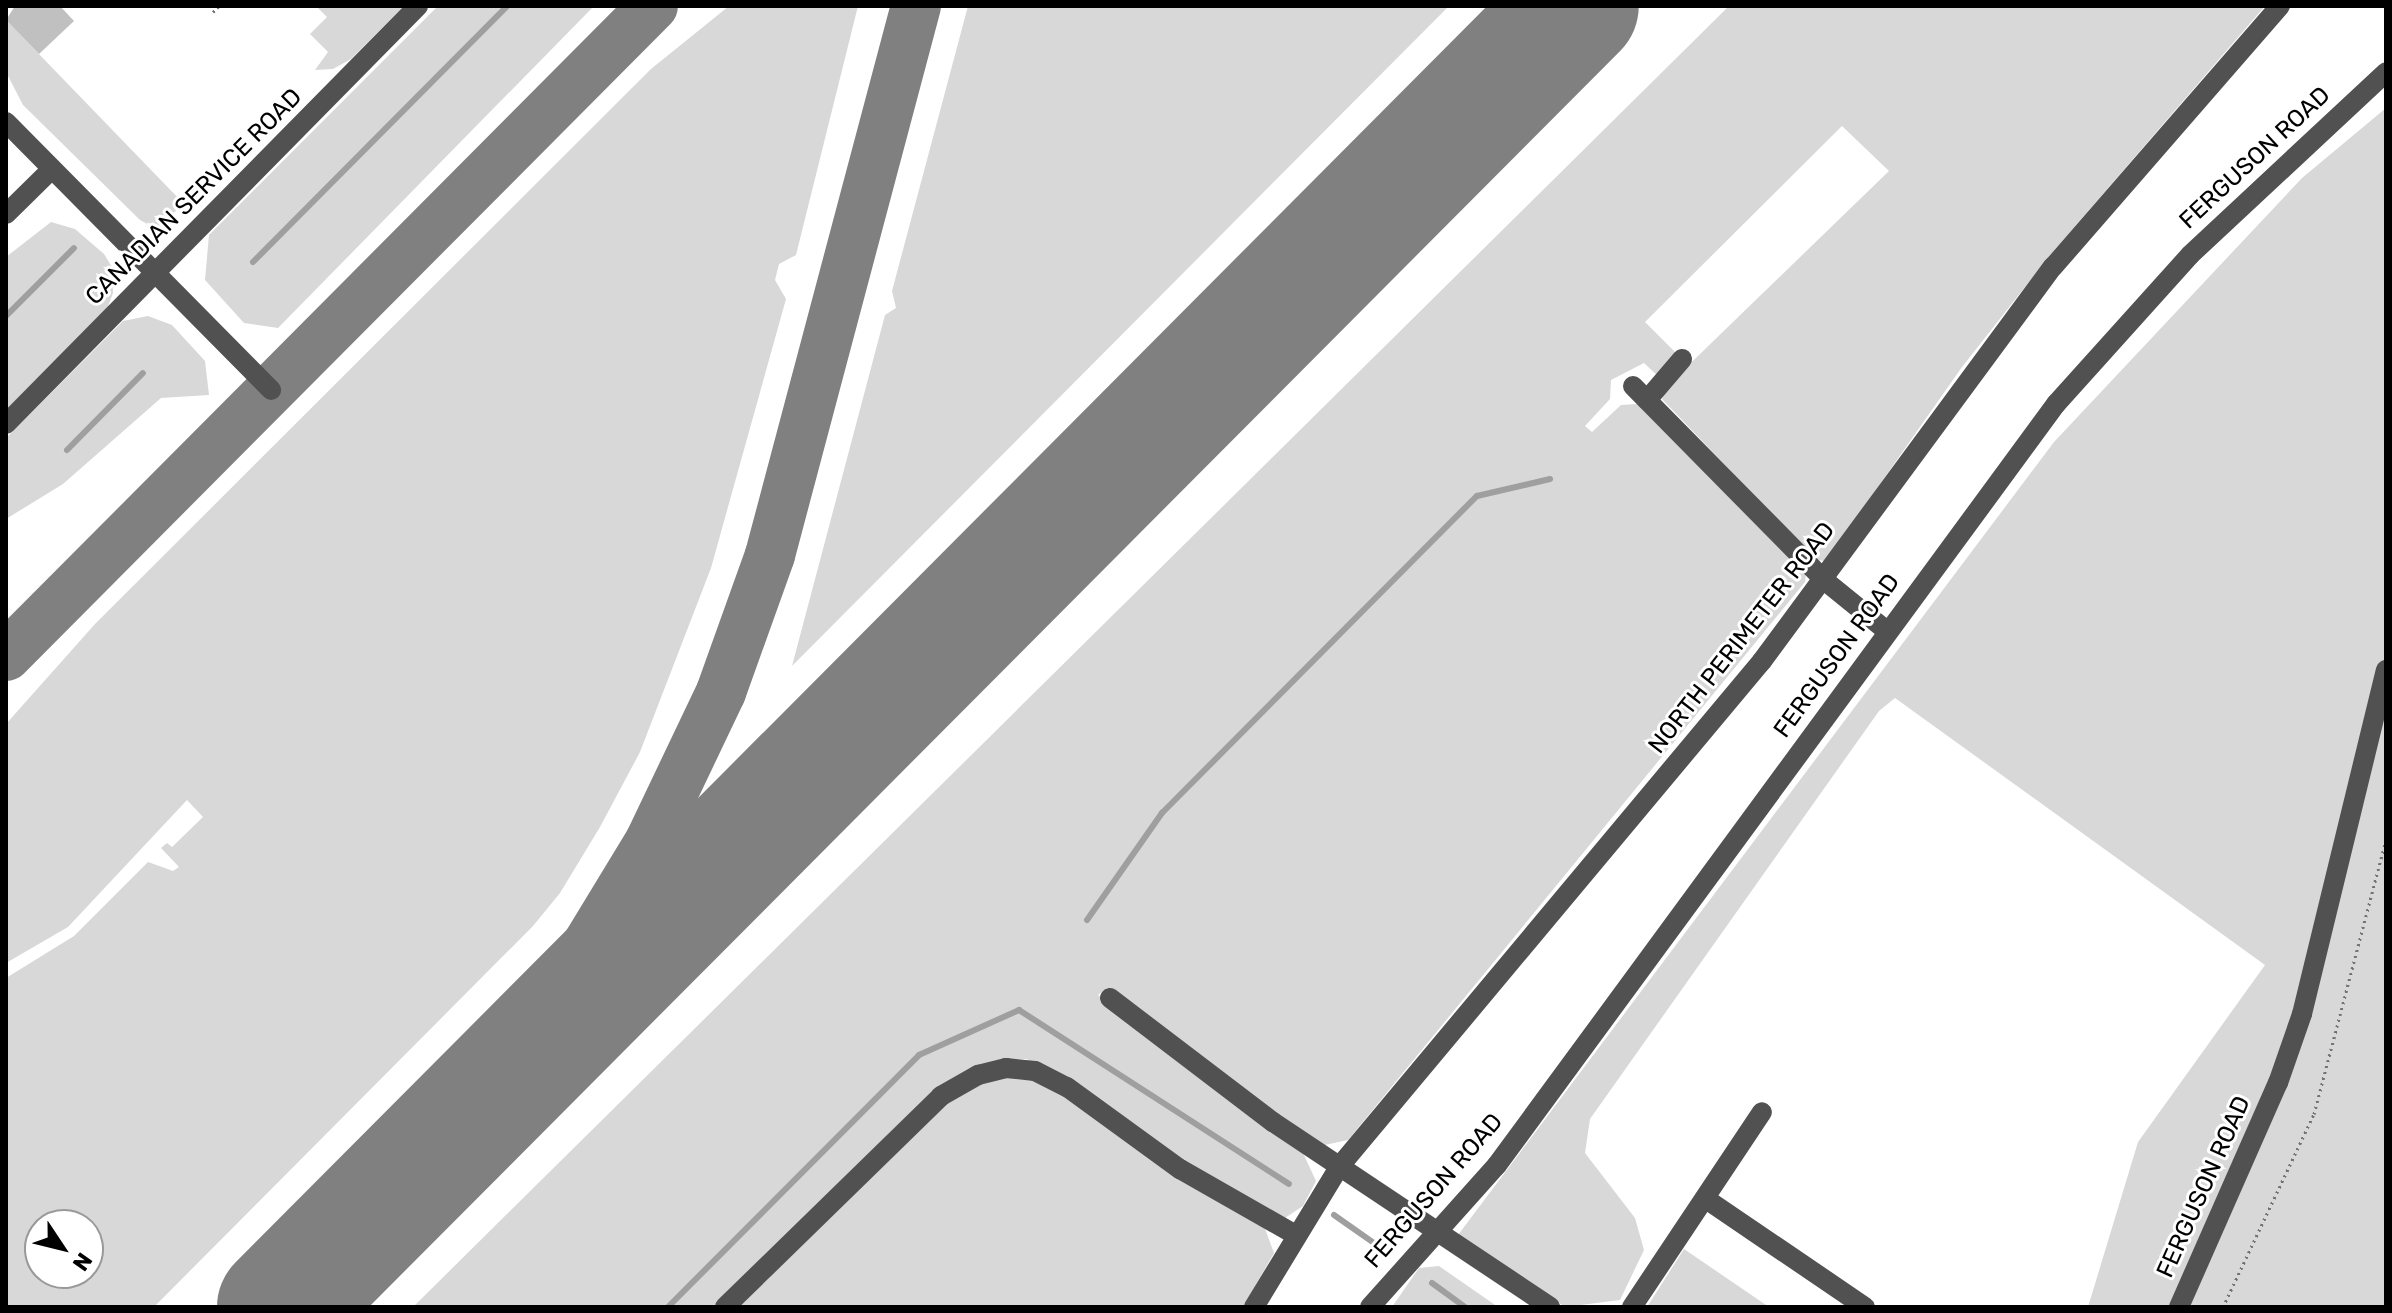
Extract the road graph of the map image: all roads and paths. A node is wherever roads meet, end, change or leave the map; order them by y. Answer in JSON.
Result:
{"nodes":[{"id":1,"x":219,"y":6,"type":"edge"},
{"id":2,"x":418,"y":6,"type":"edge"},
{"id":3,"x":2280,"y":6,"type":"edge"},
{"id":4,"x":213,"y":12,"type":"dead end"},
{"id":5,"x":2386,"y":72,"type":"edge"},
{"id":6,"x":6,"y":122,"type":"edge"},
{"id":7,"x":52,"y":169,"type":"junction"},
{"id":8,"x":6,"y":214,"type":"edge"},
{"id":9,"x":156,"y":274,"type":"junction"},
{"id":10,"x":1682,"y":359,"type":"dead end"},
{"id":11,"x":271,"y":390,"type":"dead end"},
{"id":12,"x":6,"y":424,"type":"edge"},
{"id":13,"x":1824,"y":580,"type":"junction"},
{"id":14,"x":1887,"y":631,"type":"junction"},
{"id":15,"x":2386,"y":670,"type":"edge"},
{"id":16,"x":2386,"y":839,"type":"edge"},
{"id":17,"x":1110,"y":998,"type":"dead end"},
{"id":18,"x":1762,"y":1112,"type":"dead end"},
{"id":19,"x":1339,"y":1167,"type":"junction"},
{"id":20,"x":1706,"y":1199,"type":"junction"},
{"id":21,"x":1436,"y":1230,"type":"junction"},
{"id":22,"x":1294,"y":1234,"type":"junction"},
{"id":23,"x":725,"y":1307,"type":"edge"},
{"id":24,"x":1254,"y":1307,"type":"edge"},
{"id":25,"x":1370,"y":1307,"type":"edge"},
{"id":26,"x":1550,"y":1307,"type":"edge"},
{"id":27,"x":1632,"y":1307,"type":"edge"},
{"id":28,"x":1865,"y":1307,"type":"edge"},
{"id":29,"x":2179,"y":1307,"type":"edge"},
{"id":30,"x":2223,"y":1307,"type":"edge"}],
"edges":[{"from":1,"to":4,"type":"path"},
{"from":2,"to":9,"type":"street","name":"CANADIAN SERVICE ROAD"},
{"from":3,"to":13,"type":"street","name":"NORTH PERIMETER ROAD"},
{"from":5,"to":14,"type":"street","name":"FERGUSON ROAD"},
{"from":6,"to":7,"type":"street"},
{"from":7,"to":8,"type":"street"},
{"from":7,"to":9,"type":"street"},
{"from":9,"to":11,"type":"street"},
{"from":9,"to":12,"type":"street","name":"CANADIAN SERVICE ROAD"},
{"from":10,"to":13,"type":"street"},
{"from":13,"to":14,"type":"street"},
{"from":13,"to":19,"type":"street","name":"NORTH PERIMETER ROAD"},
{"from":14,"to":21,"type":"street","name":"FERGUSON ROAD"},
{"from":15,"to":29,"type":"street","name":"FERGUSON ROAD"},
{"from":16,"to":30,"type":"path"},
{"from":17,"to":19,"type":"street"},
{"from":18,"to":20,"type":"street"},
{"from":19,"to":21,"type":"street"},
{"from":19,"to":22,"type":"street","name":"NORTH PERIMETER ROAD"},
{"from":20,"to":27,"type":"street"},
{"from":20,"to":28,"type":"street"},
{"from":21,"to":25,"type":"street","name":"FERGUSON ROAD"},
{"from":21,"to":26,"type":"street"},
{"from":22,"to":23,"type":"street"},
{"from":22,"to":24,"type":"street","name":"NORTH PERIMETER ROAD"}]}
